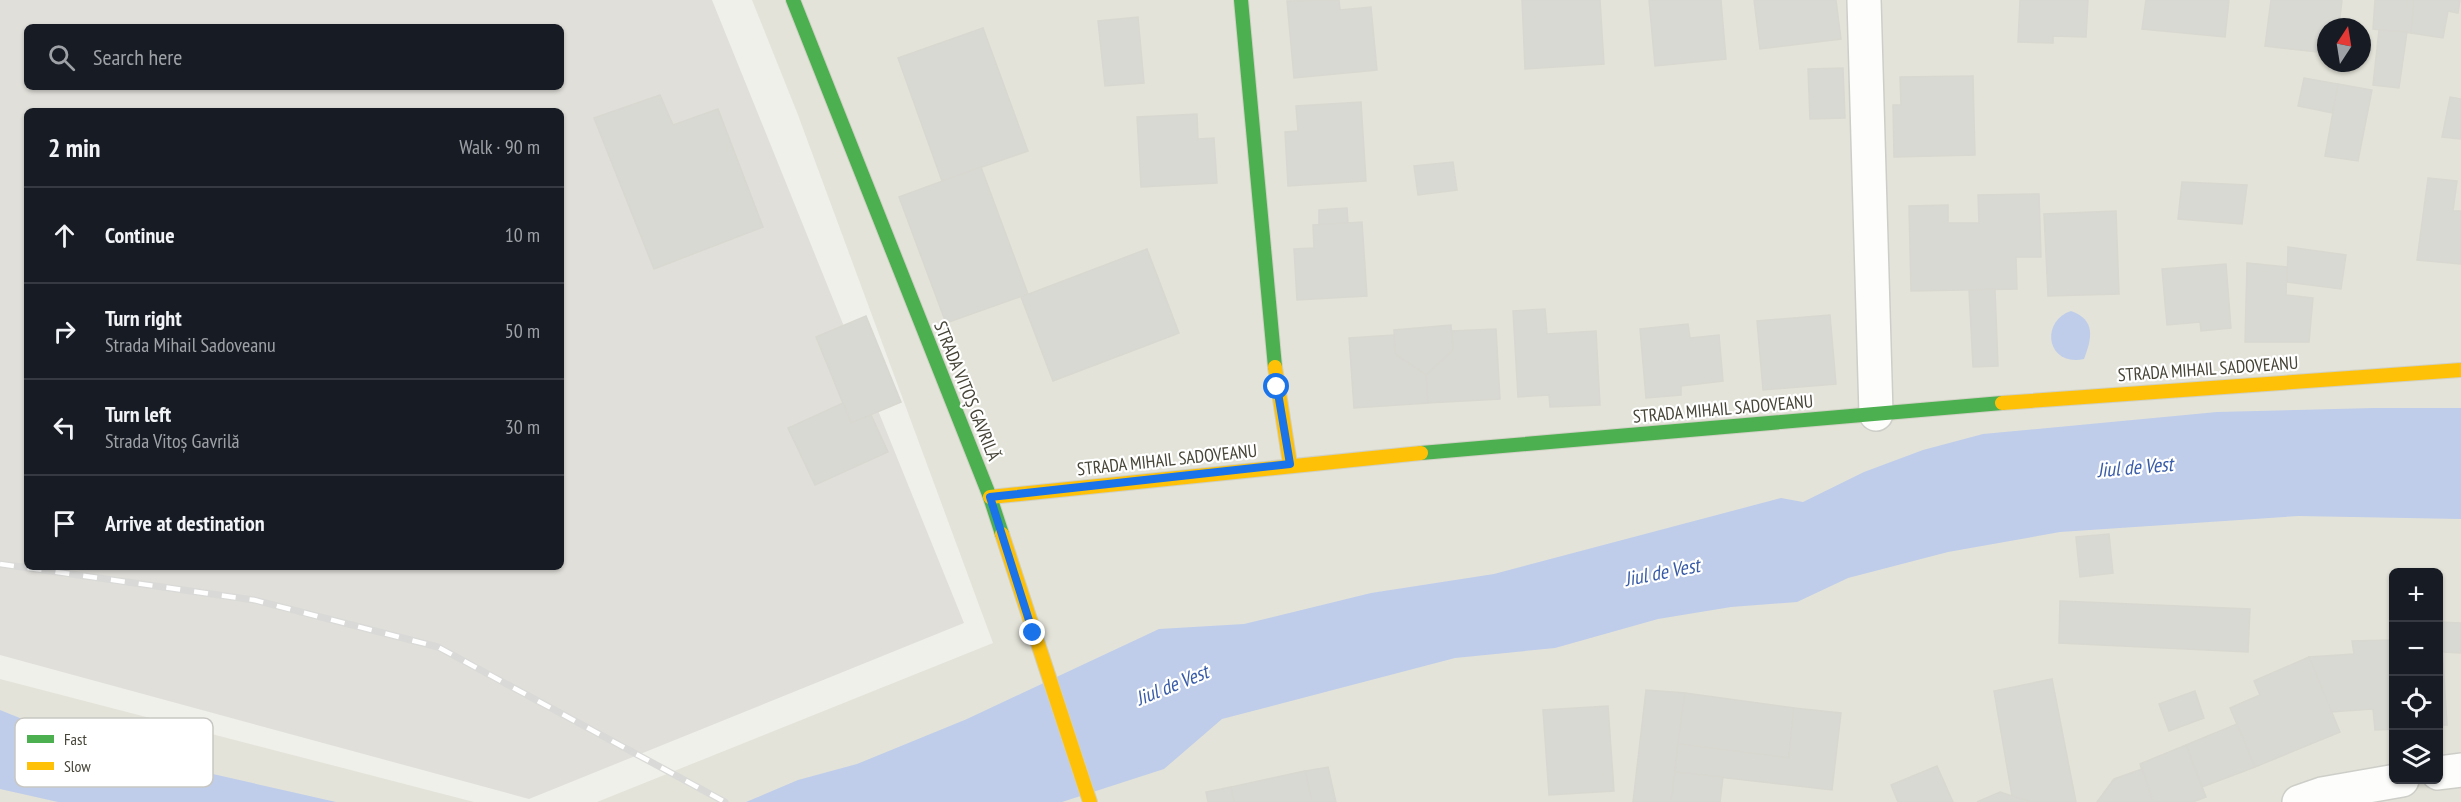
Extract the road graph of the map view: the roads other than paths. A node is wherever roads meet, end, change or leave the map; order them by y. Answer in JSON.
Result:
{"nodes":[{"id":1,"x":793,"y":0,"type":"edge"},
{"id":2,"x":1241,"y":0,"type":"edge"},
{"id":3,"x":1864,"y":0,"type":"edge"},
{"id":4,"x":2461,"y":370,"type":"edge"},
{"id":5,"x":1876,"y":414,"type":"junction"},
{"id":6,"x":1290,"y":464,"type":"junction"},
{"id":7,"x":990,"y":497,"type":"junction"},
{"id":8,"x":2461,"y":770,"type":"edge"},
{"id":9,"x":2443,"y":772,"type":"edge"},
{"id":10,"x":2389,"y":782,"type":"edge"},
{"id":11,"x":1090,"y":802,"type":"edge"},
{"id":12,"x":2300,"y":802,"type":"edge"}],
"edges":[{"from":1,"to":7,"type":"street","name":"STRADA VITOȘ GAVRILĂ"},
{"from":2,"to":6,"type":"street"},
{"from":3,"to":5,"type":"street"},
{"from":4,"to":5,"type":"street","name":"STRADA MIHAIL SADOVEANU"},
{"from":5,"to":6,"type":"street","name":"STRADA MIHAIL SADOVEANU"},
{"from":6,"to":7,"type":"street","name":"STRADA MIHAIL SADOVEANU"},
{"from":7,"to":11,"type":"street","name":"STRADA VITOȘ GAVRILĂ"},
{"from":8,"to":9,"type":"street"},
{"from":10,"to":12,"type":"street"}]}
